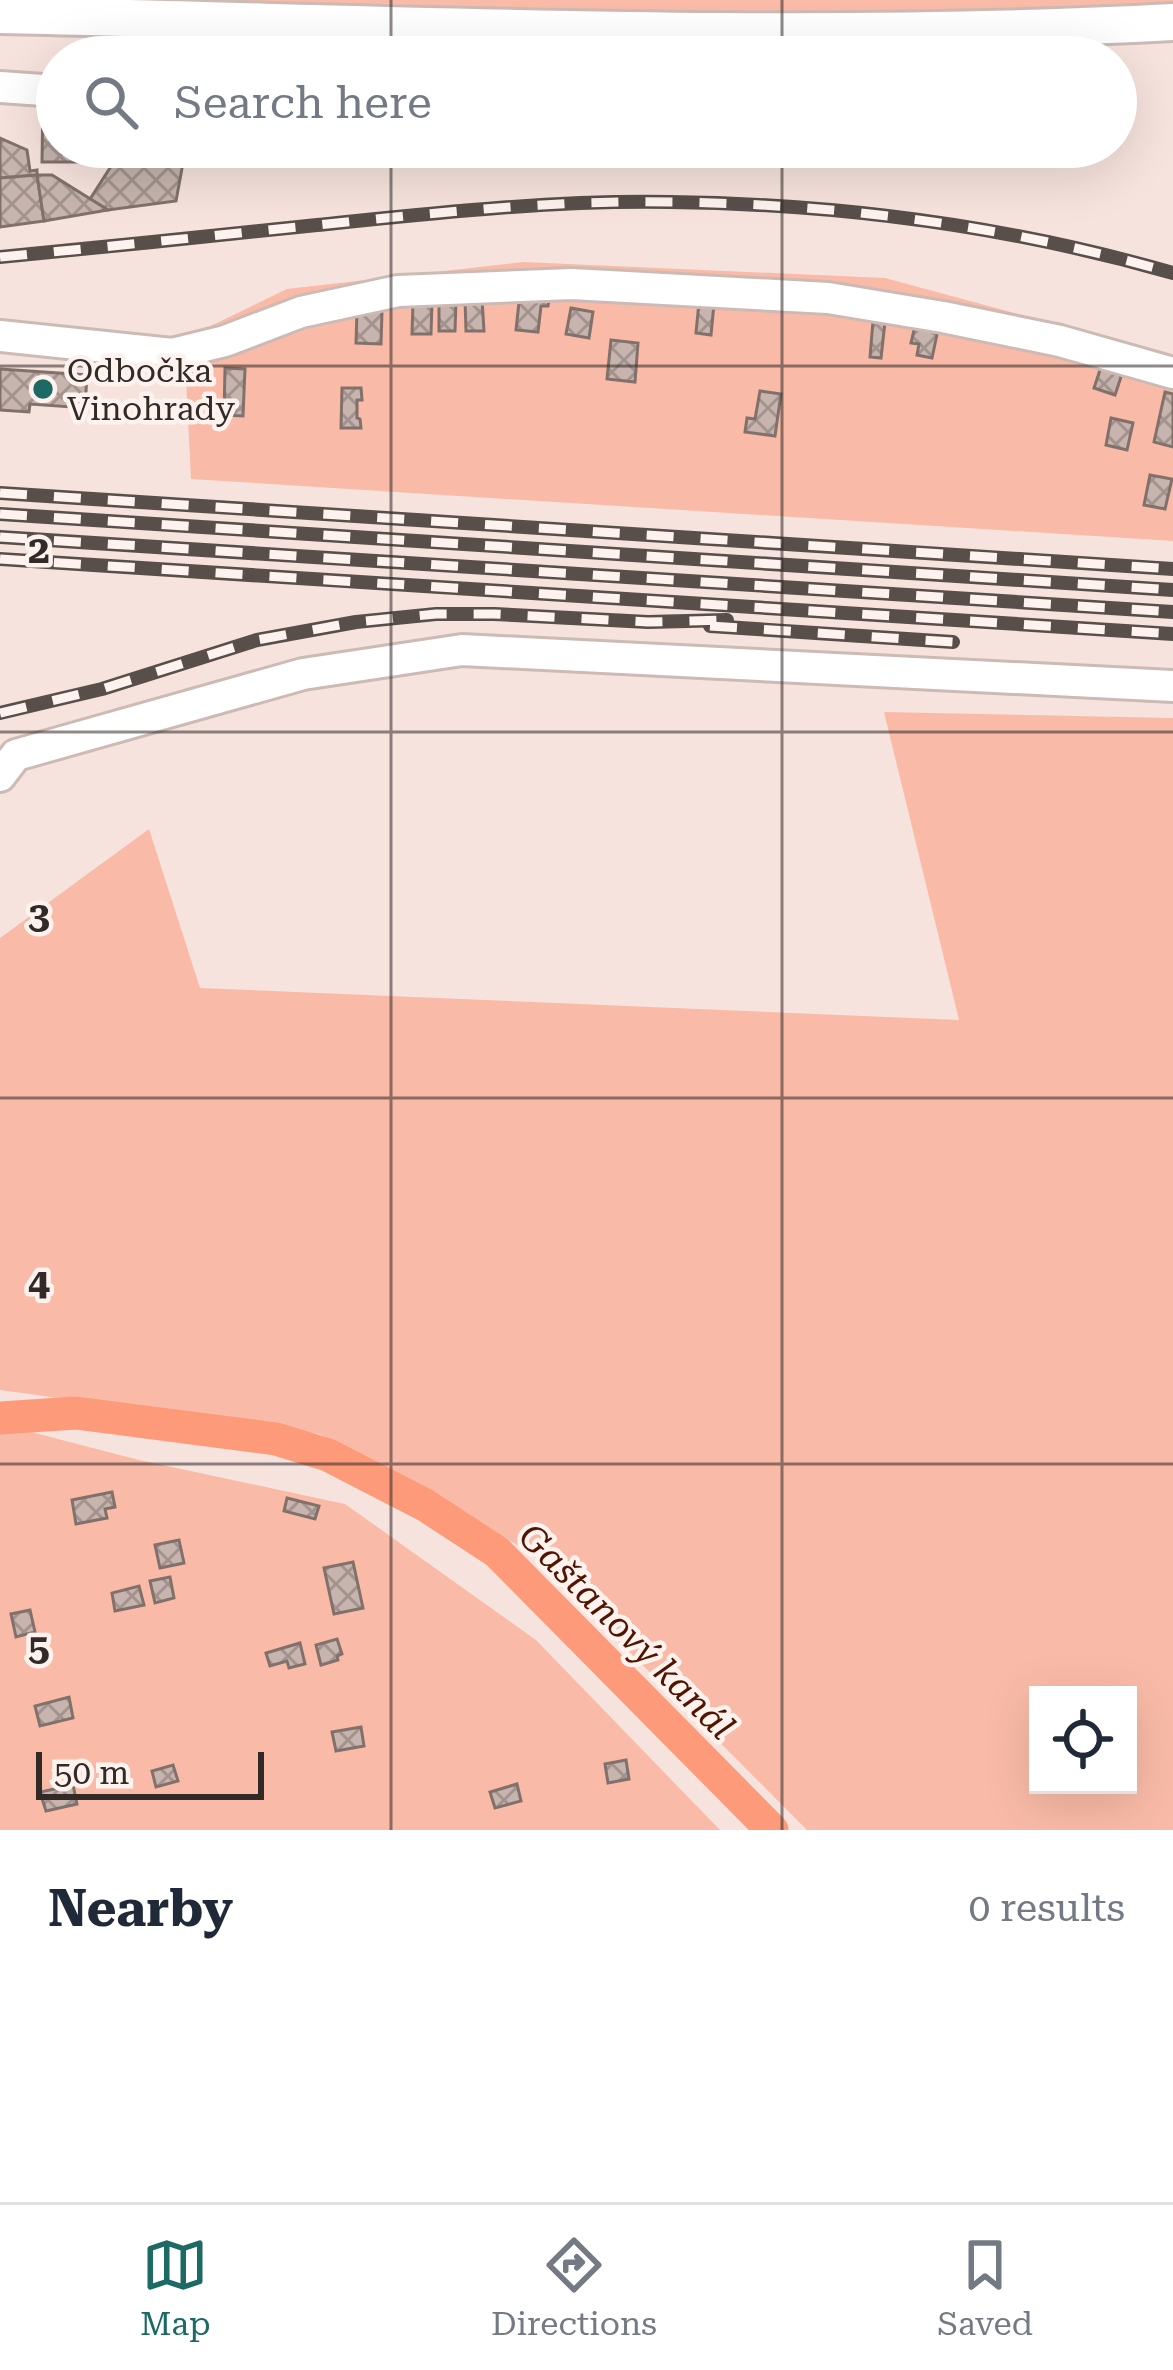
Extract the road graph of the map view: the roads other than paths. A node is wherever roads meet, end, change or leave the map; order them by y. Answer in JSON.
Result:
{"nodes":[{"id":1,"x":0,"y":15,"type":"edge"},
{"id":2,"x":1173,"y":22,"type":"edge"},
{"id":3,"x":359,"y":23,"type":"junction"},
{"id":4,"x":332,"y":36,"type":"edge"},
{"id":5,"x":0,"y":87,"type":"edge"},
{"id":6,"x":36,"y":90,"type":"edge"},
{"id":7,"x":0,"y":336,"type":"edge"},
{"id":8,"x":1173,"y":373,"type":"edge"},
{"id":9,"x":1173,"y":686,"type":"edge"},
{"id":10,"x":5,"y":762,"type":"edge"}],
"edges":[{"from":1,"to":3,"type":"main road"},
{"from":2,"to":3,"type":"main road"},
{"from":3,"to":4,"type":"lane"},
{"from":5,"to":6,"type":"lane"},
{"from":7,"to":8,"type":"lane"},
{"from":9,"to":10,"type":"lane"}]}
